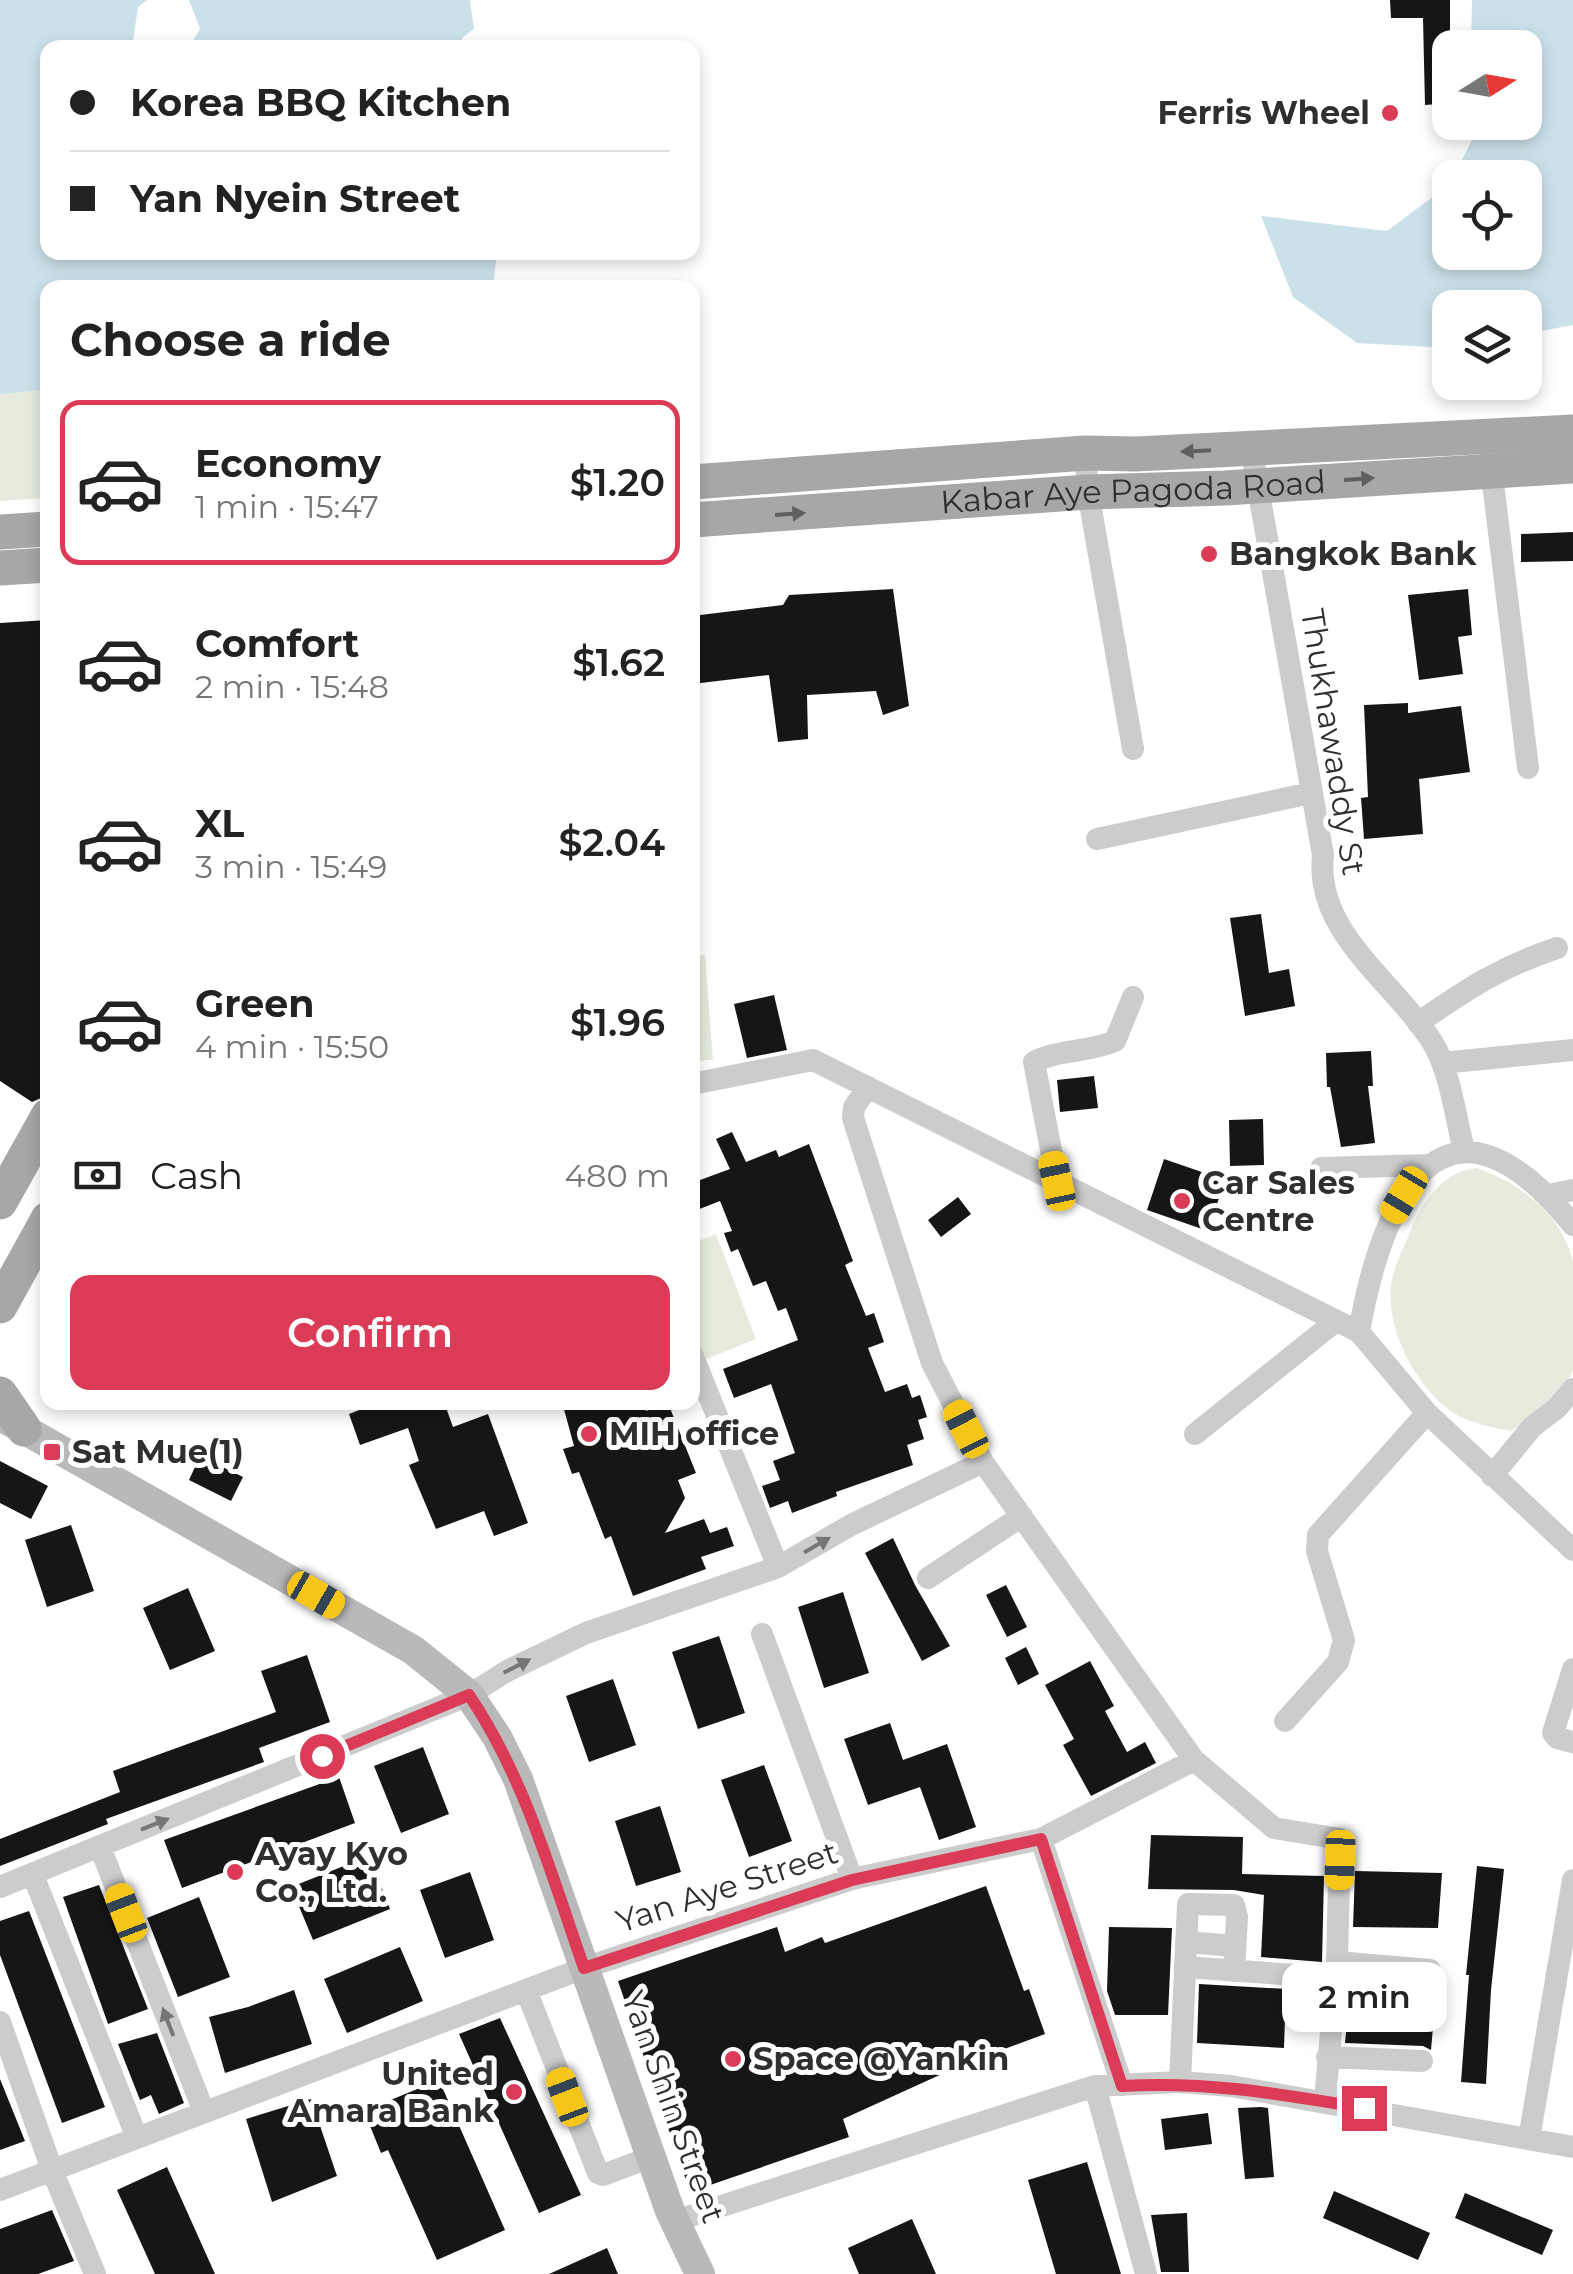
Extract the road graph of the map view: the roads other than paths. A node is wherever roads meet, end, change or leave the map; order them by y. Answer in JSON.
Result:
{"nodes":[{"id":1,"x":1573,"y":432,"type":"edge"},
{"id":2,"x":1251,"y":448,"type":"junction"},
{"id":3,"x":1085,"y":452,"type":"junction"},
{"id":4,"x":1490,"y":454,"type":"junction"},
{"id":5,"x":1573,"y":466,"type":"edge"},
{"id":6,"x":700,"y":481,"type":"edge"},
{"id":7,"x":1256,"y":486,"type":"junction"},
{"id":8,"x":1088,"y":492,"type":"junction"},
{"id":9,"x":700,"y":519,"type":"edge"},
{"id":10,"x":40,"y":529,"type":"edge"},
{"id":11,"x":0,"y":532,"type":"edge"},
{"id":12,"x":40,"y":566,"type":"edge"},
{"id":13,"x":0,"y":568,"type":"edge"},
{"id":14,"x":1134,"y":748,"type":"dead end"},
{"id":15,"x":1528,"y":768,"type":"dead end"},
{"id":16,"x":1311,"y":793,"type":"junction"},
{"id":17,"x":1097,"y":839,"type":"dead end"},
{"id":18,"x":1557,"y":948,"type":"dead end"},
{"id":19,"x":1133,"y":997,"type":"dead end"},
{"id":20,"x":1418,"y":1023,"type":"junction"},
{"id":21,"x":1573,"y":1050,"type":"edge"},
{"id":22,"x":1442,"y":1063,"type":"junction"},
{"id":23,"x":700,"y":1082,"type":"edge"},
{"id":24,"x":868,"y":1088,"type":"junction"},
{"id":25,"x":40,"y":1130,"type":"edge"},
{"id":26,"x":1464,"y":1150,"type":"junction"},
{"id":27,"x":1428,"y":1165,"type":"junction"},
{"id":28,"x":1322,"y":1168,"type":"dead end"},
{"id":29,"x":1057,"y":1181,"type":"junction"},
{"id":30,"x":1573,"y":1190,"type":"edge"},
{"id":31,"x":1548,"y":1194,"type":"junction"},
{"id":32,"x":0,"y":1202,"type":"edge"},
{"id":33,"x":1573,"y":1225,"type":"edge"},
{"id":34,"x":40,"y":1234,"type":"edge"},
{"id":35,"x":0,"y":1306,"type":"edge"},
{"id":36,"x":1336,"y":1321,"type":"junction"},
{"id":37,"x":1359,"y":1332,"type":"junction"},
{"id":38,"x":700,"y":1374,"type":"edge"},
{"id":39,"x":1573,"y":1389,"type":"edge"},
{"id":40,"x":0,"y":1394,"type":"edge"},
{"id":41,"x":1427,"y":1413,"type":"junction"},
{"id":42,"x":12,"y":1422,"type":"edge"},
{"id":43,"x":1196,"y":1434,"type":"dead end"},
{"id":44,"x":983,"y":1462,"type":"junction"},
{"id":45,"x":1492,"y":1476,"type":"junction"},
{"id":46,"x":1022,"y":1516,"type":"junction"},
{"id":47,"x":1573,"y":1550,"type":"edge"},
{"id":48,"x":778,"y":1567,"type":"junction"},
{"id":49,"x":928,"y":1578,"type":"dead end"},
{"id":50,"x":762,"y":1634,"type":"dead end"},
{"id":51,"x":1573,"y":1669,"type":"edge"},
{"id":52,"x":469,"y":1695,"type":"junction"},
{"id":53,"x":1286,"y":1722,"type":"dead end"},
{"id":54,"x":1573,"y":1742,"type":"edge"},
{"id":55,"x":1194,"y":1760,"type":"junction"},
{"id":56,"x":1041,"y":1839,"type":"junction"},
{"id":57,"x":100,"y":1847,"type":"junction"},
{"id":58,"x":33,"y":1874,"type":"junction"},
{"id":59,"x":852,"y":1880,"type":"junction"},
{"id":60,"x":1573,"y":1880,"type":"edge"},
{"id":61,"x":0,"y":1887,"type":"edge"},
{"id":62,"x":1186,"y":1942,"type":"junction"},
{"id":63,"x":1235,"y":1946,"type":"junction"},
{"id":64,"x":1185,"y":1967,"type":"junction"},
{"id":65,"x":584,"y":1968,"type":"junction"},
{"id":66,"x":1336,"y":1970,"type":"junction"},
{"id":67,"x":1430,"y":1970,"type":"dead end"},
{"id":68,"x":1234,"y":1972,"type":"junction"},
{"id":69,"x":526,"y":1990,"type":"junction"},
{"id":70,"x":0,"y":2022,"type":"edge"},
{"id":71,"x":1328,"y":2057,"type":"junction"},
{"id":72,"x":1422,"y":2061,"type":"dead end"},
{"id":73,"x":1180,"y":2082,"type":"junction"},
{"id":74,"x":1096,"y":2086,"type":"junction"},
{"id":75,"x":1122,"y":2086,"type":"junction"},
{"id":76,"x":1324,"y":2102,"type":"junction"},
{"id":77,"x":204,"y":2112,"type":"junction"},
{"id":78,"x":137,"y":2138,"type":"junction"},
{"id":79,"x":1529,"y":2139,"type":"junction"},
{"id":80,"x":1573,"y":2147,"type":"edge"},
{"id":81,"x":651,"y":2157,"type":"junction"},
{"id":82,"x":52,"y":2170,"type":"junction"},
{"id":83,"x":0,"y":2190,"type":"edge"},
{"id":84,"x":675,"y":2220,"type":"junction"},
{"id":85,"x":95,"y":2274,"type":"edge"},
{"id":86,"x":700,"y":2274,"type":"edge"},
{"id":87,"x":1146,"y":2274,"type":"edge"}],
"edges":[{"from":1,"to":4,"type":"main road","name":"Kabar Aye Pagoda Road"},
{"from":2,"to":3,"type":"main road","name":"Kabar Aye Pagoda Road","one_way":true},
{"from":2,"to":4,"type":"main road","name":"Kabar Aye Pagoda Road"},
{"from":2,"to":7,"type":"street","name":"Thukhawaddy St"},
{"from":3,"to":6,"type":"main road","name":"Kabar Aye Pagoda Road"},
{"from":3,"to":8,"type":"street"},
{"from":4,"to":5,"type":"main road","name":"Kabar Aye Pagoda Road"},
{"from":7,"to":4,"type":"main road","name":"Kabar Aye Pagoda Road","one_way":true},
{"from":4,"to":15,"type":"street"},
{"from":7,"to":8,"type":"main road","name":"Kabar Aye Pagoda Road"},
{"from":7,"to":16,"type":"street","name":"Thukhawaddy St"},
{"from":9,"to":8,"type":"main road","name":"Kabar Aye Pagoda Road","one_way":true},
{"from":8,"to":14,"type":"street"},
{"from":10,"to":11,"type":"main road"},
{"from":12,"to":13,"type":"main road"},
{"from":16,"to":17,"type":"street"},
{"from":16,"to":20,"type":"street","name":"Thukhawaddy St"},
{"from":18,"to":20,"type":"street"},
{"from":19,"to":29,"type":"street"},
{"from":20,"to":22,"type":"street","name":"Thukhawaddy St"},
{"from":21,"to":22,"type":"street"},
{"from":22,"to":26,"type":"street","name":"Thukhawaddy St"},
{"from":23,"to":24,"type":"street"},
{"from":24,"to":29,"type":"street"},
{"from":24,"to":44,"type":"street"},
{"from":25,"to":32,"type":"main road"},
{"from":26,"to":27,"type":"street"},
{"from":26,"to":31,"type":"street"},
{"from":27,"to":28,"type":"street"},
{"from":27,"to":37,"type":"street"},
{"from":29,"to":36,"type":"street"},
{"from":30,"to":31,"type":"street"},
{"from":31,"to":33,"type":"street"},
{"from":34,"to":35,"type":"main road"},
{"from":36,"to":37,"type":"street"},
{"from":36,"to":43,"type":"street"},
{"from":37,"to":41,"type":"street"},
{"from":38,"to":48,"type":"street"},
{"from":39,"to":45,"type":"street"},
{"from":40,"to":42,"type":"main road"},
{"from":41,"to":45,"type":"street"},
{"from":41,"to":53,"type":"street"},
{"from":42,"to":52,"type":"main road","name":"Yan Shin Street"},
{"from":44,"to":46,"type":"street"},
{"from":48,"to":44,"type":"street","one_way":true},
{"from":45,"to":47,"type":"street"},
{"from":46,"to":49,"type":"street"},
{"from":46,"to":55,"type":"street"},
{"from":52,"to":48,"type":"street","one_way":true},
{"from":50,"to":59,"type":"street"},
{"from":51,"to":54,"type":"street"},
{"from":57,"to":52,"type":"street","one_way":true},
{"from":52,"to":65,"type":"main road","name":"Yan Shin Street"},
{"from":55,"to":56,"type":"street","name":"Yan Aye Street"},
{"from":55,"to":66,"type":"street"},
{"from":56,"to":59,"type":"street","name":"Yan Aye Street"},
{"from":56,"to":75,"type":"street"},
{"from":57,"to":58,"type":"street"},
{"from":77,"to":57,"type":"street","one_way":true},
{"from":58,"to":61,"type":"street"},
{"from":58,"to":78,"type":"street"},
{"from":59,"to":65,"type":"street","name":"Yan Aye Street"},
{"from":60,"to":79,"type":"street"},
{"from":62,"to":63,"type":"street"},
{"from":62,"to":63,"type":"street"},
{"from":62,"to":64,"type":"street"},
{"from":63,"to":68,"type":"street"},
{"from":64,"to":68,"type":"street"},
{"from":64,"to":73,"type":"street"},
{"from":65,"to":69,"type":"street","name":"Yan Aye Street"},
{"from":65,"to":81,"type":"main road","name":"Yan Shin Street"},
{"from":66,"to":67,"type":"street"},
{"from":66,"to":68,"type":"street"},
{"from":66,"to":71,"type":"street"},
{"from":69,"to":77,"type":"street","name":"Yan Aye Street"},
{"from":69,"to":81,"type":"street"},
{"from":70,"to":82,"type":"street"},
{"from":71,"to":72,"type":"street"},
{"from":71,"to":76,"type":"street"},
{"from":73,"to":75,"type":"street"},
{"from":73,"to":76,"type":"street"},
{"from":74,"to":75,"type":"street"},
{"from":74,"to":84,"type":"street"},
{"from":74,"to":87,"type":"street"},
{"from":76,"to":79,"type":"street"},
{"from":77,"to":78,"type":"street","name":"Yan Aye Street"},
{"from":78,"to":82,"type":"street","name":"Yan Aye Street"},
{"from":79,"to":80,"type":"street"},
{"from":81,"to":84,"type":"main road","name":"Yan Shin Street"},
{"from":82,"to":83,"type":"street","name":"Yan Aye Street"},
{"from":82,"to":85,"type":"street"},
{"from":84,"to":86,"type":"main road","name":"Yan Shin Street"}]}
